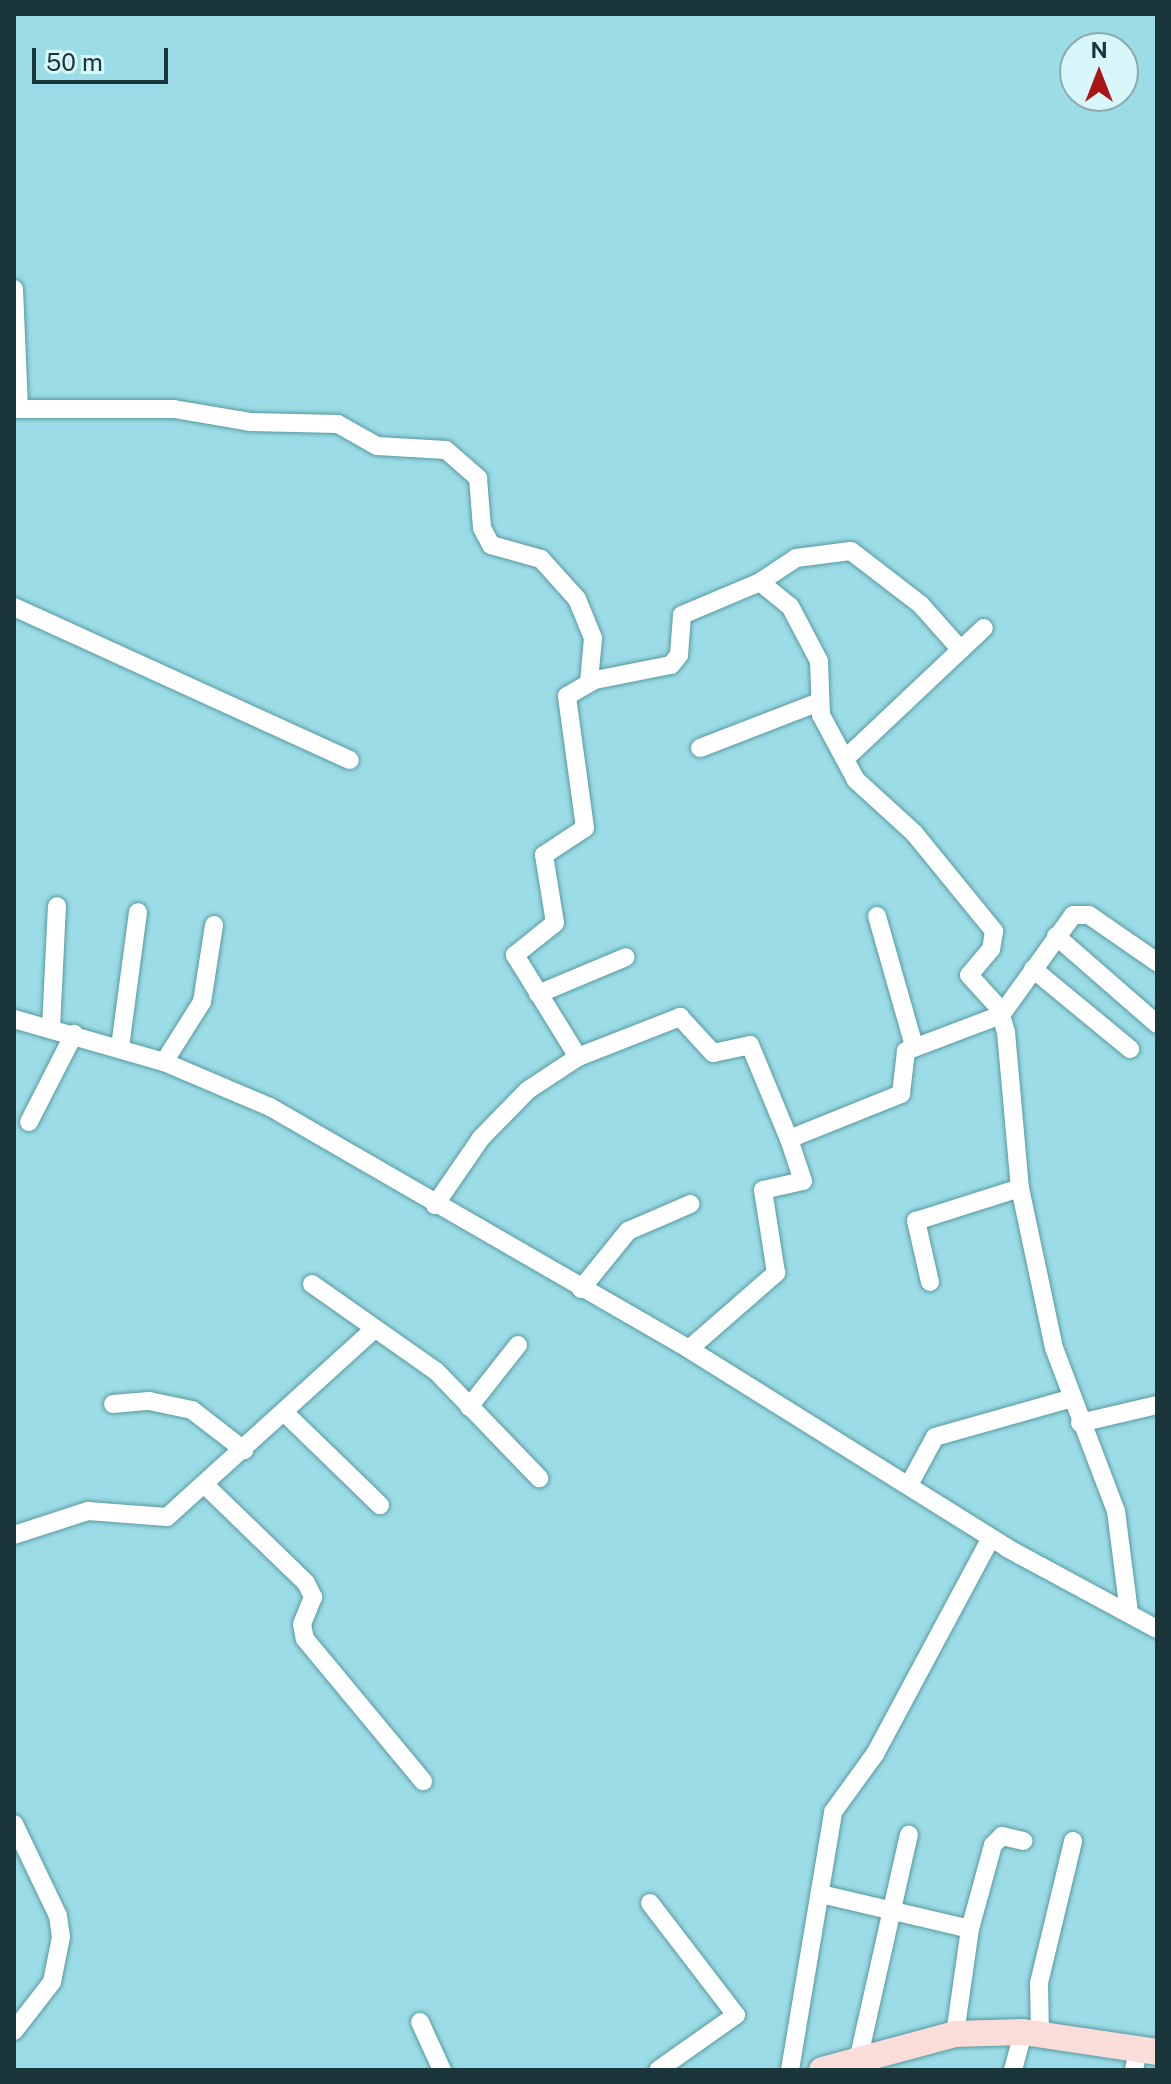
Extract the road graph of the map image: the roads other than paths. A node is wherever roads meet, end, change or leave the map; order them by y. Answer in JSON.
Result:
{"nodes":[{"id":1,"x":14,"y":289,"type":"edge"},
{"id":2,"x":17,"y":409,"type":"edge"},
{"id":3,"x":760,"y":582,"type":"junction"},
{"id":4,"x":14,"y":607,"type":"edge"},
{"id":5,"x":984,"y":628,"type":"dead end"},
{"id":6,"x":961,"y":650,"type":"junction"},
{"id":7,"x":589,"y":682,"type":"junction"},
{"id":8,"x":819,"y":702,"type":"junction"},
{"id":9,"x":700,"y":748,"type":"dead end"},
{"id":10,"x":847,"y":757,"type":"junction"},
{"id":11,"x":350,"y":760,"type":"dead end"},
{"id":12,"x":57,"y":906,"type":"dead end"},
{"id":13,"x":138,"y":912,"type":"dead end"},
{"id":14,"x":877,"y":916,"type":"dead end"},
{"id":15,"x":214,"y":925,"type":"dead end"},
{"id":16,"x":1056,"y":936,"type":"junction"},
{"id":17,"x":626,"y":957,"type":"dead end"},
{"id":18,"x":1157,"y":962,"type":"edge"},
{"id":19,"x":1033,"y":969,"type":"junction"},
{"id":20,"x":538,"y":994,"type":"junction"},
{"id":21,"x":1001,"y":1015,"type":"junction"},
{"id":22,"x":14,"y":1019,"type":"edge"},
{"id":23,"x":1157,"y":1024,"type":"edge"},
{"id":24,"x":51,"y":1028,"type":"junction"},
{"id":25,"x":74,"y":1034,"type":"junction"},
{"id":26,"x":914,"y":1046,"type":"junction"},
{"id":27,"x":120,"y":1047,"type":"junction"},
{"id":28,"x":1130,"y":1049,"type":"dead end"},
{"id":29,"x":578,"y":1057,"type":"junction"},
{"id":30,"x":164,"y":1062,"type":"junction"},
{"id":31,"x":29,"y":1122,"type":"dead end"},
{"id":32,"x":789,"y":1139,"type":"junction"},
{"id":33,"x":1020,"y":1188,"type":"junction"},
{"id":34,"x":690,"y":1204,"type":"dead end"},
{"id":35,"x":435,"y":1205,"type":"junction"},
{"id":36,"x":930,"y":1282,"type":"dead end"},
{"id":37,"x":312,"y":1284,"type":"dead end"},
{"id":38,"x":581,"y":1289,"type":"junction"},
{"id":39,"x":373,"y":1330,"type":"junction"},
{"id":40,"x":518,"y":1345,"type":"dead end"},
{"id":41,"x":689,"y":1349,"type":"junction"},
{"id":42,"x":1069,"y":1399,"type":"junction"},
{"id":43,"x":113,"y":1404,"type":"dead end"},
{"id":44,"x":1157,"y":1405,"type":"edge"},
{"id":45,"x":469,"y":1407,"type":"junction"},
{"id":46,"x":286,"y":1414,"type":"junction"},
{"id":47,"x":1080,"y":1423,"type":"junction"},
{"id":48,"x":244,"y":1450,"type":"junction"},
{"id":49,"x":539,"y":1478,"type":"dead end"},
{"id":50,"x":910,"y":1483,"type":"junction"},
{"id":51,"x":204,"y":1484,"type":"junction"},
{"id":52,"x":380,"y":1505,"type":"dead end"},
{"id":53,"x":14,"y":1535,"type":"edge"},
{"id":54,"x":991,"y":1538,"type":"junction"},
{"id":55,"x":1129,"y":1612,"type":"junction"},
{"id":56,"x":1157,"y":1629,"type":"edge"},
{"id":57,"x":423,"y":1781,"type":"dead end"},
{"id":58,"x":14,"y":1824,"type":"edge"},
{"id":59,"x":909,"y":1835,"type":"dead end"},
{"id":60,"x":1023,"y":1841,"type":"dead end"},
{"id":61,"x":1073,"y":1841,"type":"dead end"},
{"id":62,"x":821,"y":1894,"type":"junction"},
{"id":63,"x":650,"y":1903,"type":"dead end"},
{"id":64,"x":895,"y":1909,"type":"junction"},
{"id":65,"x":970,"y":1929,"type":"junction"},
{"id":66,"x":420,"y":2022,"type":"dead end"},
{"id":67,"x":14,"y":2031,"type":"edge"},
{"id":68,"x":1032,"y":2033,"type":"junction"},
{"id":69,"x":955,"y":2034,"type":"junction"},
{"id":70,"x":859,"y":2056,"type":"junction"},
{"id":71,"x":1143,"y":2057,"type":"edge"},
{"id":72,"x":442,"y":2070,"type":"edge"},
{"id":73,"x":658,"y":2070,"type":"edge"},
{"id":74,"x":790,"y":2070,"type":"edge"},
{"id":75,"x":822,"y":2070,"type":"edge"},
{"id":76,"x":1013,"y":2070,"type":"edge"}],
"edges":[{"from":1,"to":2,"type":"street"},
{"from":2,"to":7,"type":"street"},
{"from":3,"to":6,"type":"street"},
{"from":3,"to":7,"type":"street"},
{"from":3,"to":8,"type":"street"},
{"from":4,"to":11,"type":"street"},
{"from":5,"to":6,"type":"street"},
{"from":6,"to":10,"type":"street"},
{"from":7,"to":20,"type":"street"},
{"from":8,"to":9,"type":"street"},
{"from":8,"to":10,"type":"street"},
{"from":10,"to":21,"type":"street"},
{"from":12,"to":24,"type":"street"},
{"from":13,"to":27,"type":"street"},
{"from":14,"to":26,"type":"street"},
{"from":15,"to":30,"type":"street"},
{"from":16,"to":18,"type":"street"},
{"from":16,"to":19,"type":"street"},
{"from":16,"to":23,"type":"street"},
{"from":17,"to":20,"type":"street"},
{"from":19,"to":21,"type":"street"},
{"from":19,"to":28,"type":"street"},
{"from":20,"to":29,"type":"street"},
{"from":21,"to":26,"type":"street"},
{"from":21,"to":33,"type":"street"},
{"from":22,"to":24,"type":"street"},
{"from":24,"to":25,"type":"street"},
{"from":25,"to":27,"type":"street"},
{"from":25,"to":31,"type":"street"},
{"from":26,"to":32,"type":"street"},
{"from":27,"to":30,"type":"street"},
{"from":29,"to":32,"type":"street"},
{"from":29,"to":35,"type":"street"},
{"from":30,"to":35,"type":"street"},
{"from":32,"to":41,"type":"street"},
{"from":33,"to":36,"type":"street"},
{"from":33,"to":42,"type":"street"},
{"from":34,"to":38,"type":"street"},
{"from":35,"to":38,"type":"street"},
{"from":37,"to":39,"type":"street"},
{"from":38,"to":41,"type":"street"},
{"from":39,"to":45,"type":"street"},
{"from":39,"to":46,"type":"street"},
{"from":40,"to":45,"type":"street"},
{"from":41,"to":50,"type":"street"},
{"from":42,"to":47,"type":"street"},
{"from":42,"to":50,"type":"street"},
{"from":43,"to":48,"type":"street"},
{"from":44,"to":47,"type":"street"},
{"from":45,"to":49,"type":"street"},
{"from":46,"to":48,"type":"street"},
{"from":46,"to":52,"type":"street"},
{"from":47,"to":55,"type":"street"},
{"from":48,"to":51,"type":"street"},
{"from":50,"to":54,"type":"street"},
{"from":51,"to":53,"type":"street"},
{"from":51,"to":57,"type":"street"},
{"from":54,"to":55,"type":"street"},
{"from":54,"to":62,"type":"street"},
{"from":55,"to":56,"type":"street"},
{"from":58,"to":67,"type":"street"},
{"from":59,"to":64,"type":"street"},
{"from":60,"to":65,"type":"street"},
{"from":61,"to":68,"type":"street"},
{"from":62,"to":64,"type":"street"},
{"from":62,"to":74,"type":"street"},
{"from":63,"to":73,"type":"street"},
{"from":64,"to":65,"type":"street"},
{"from":64,"to":70,"type":"street"},
{"from":65,"to":69,"type":"street"},
{"from":66,"to":72,"type":"street"},
{"from":68,"to":69,"type":"street"},
{"from":68,"to":71,"type":"street"},
{"from":68,"to":76,"type":"street"},
{"from":69,"to":70,"type":"street"},
{"from":70,"to":75,"type":"street"}]}
